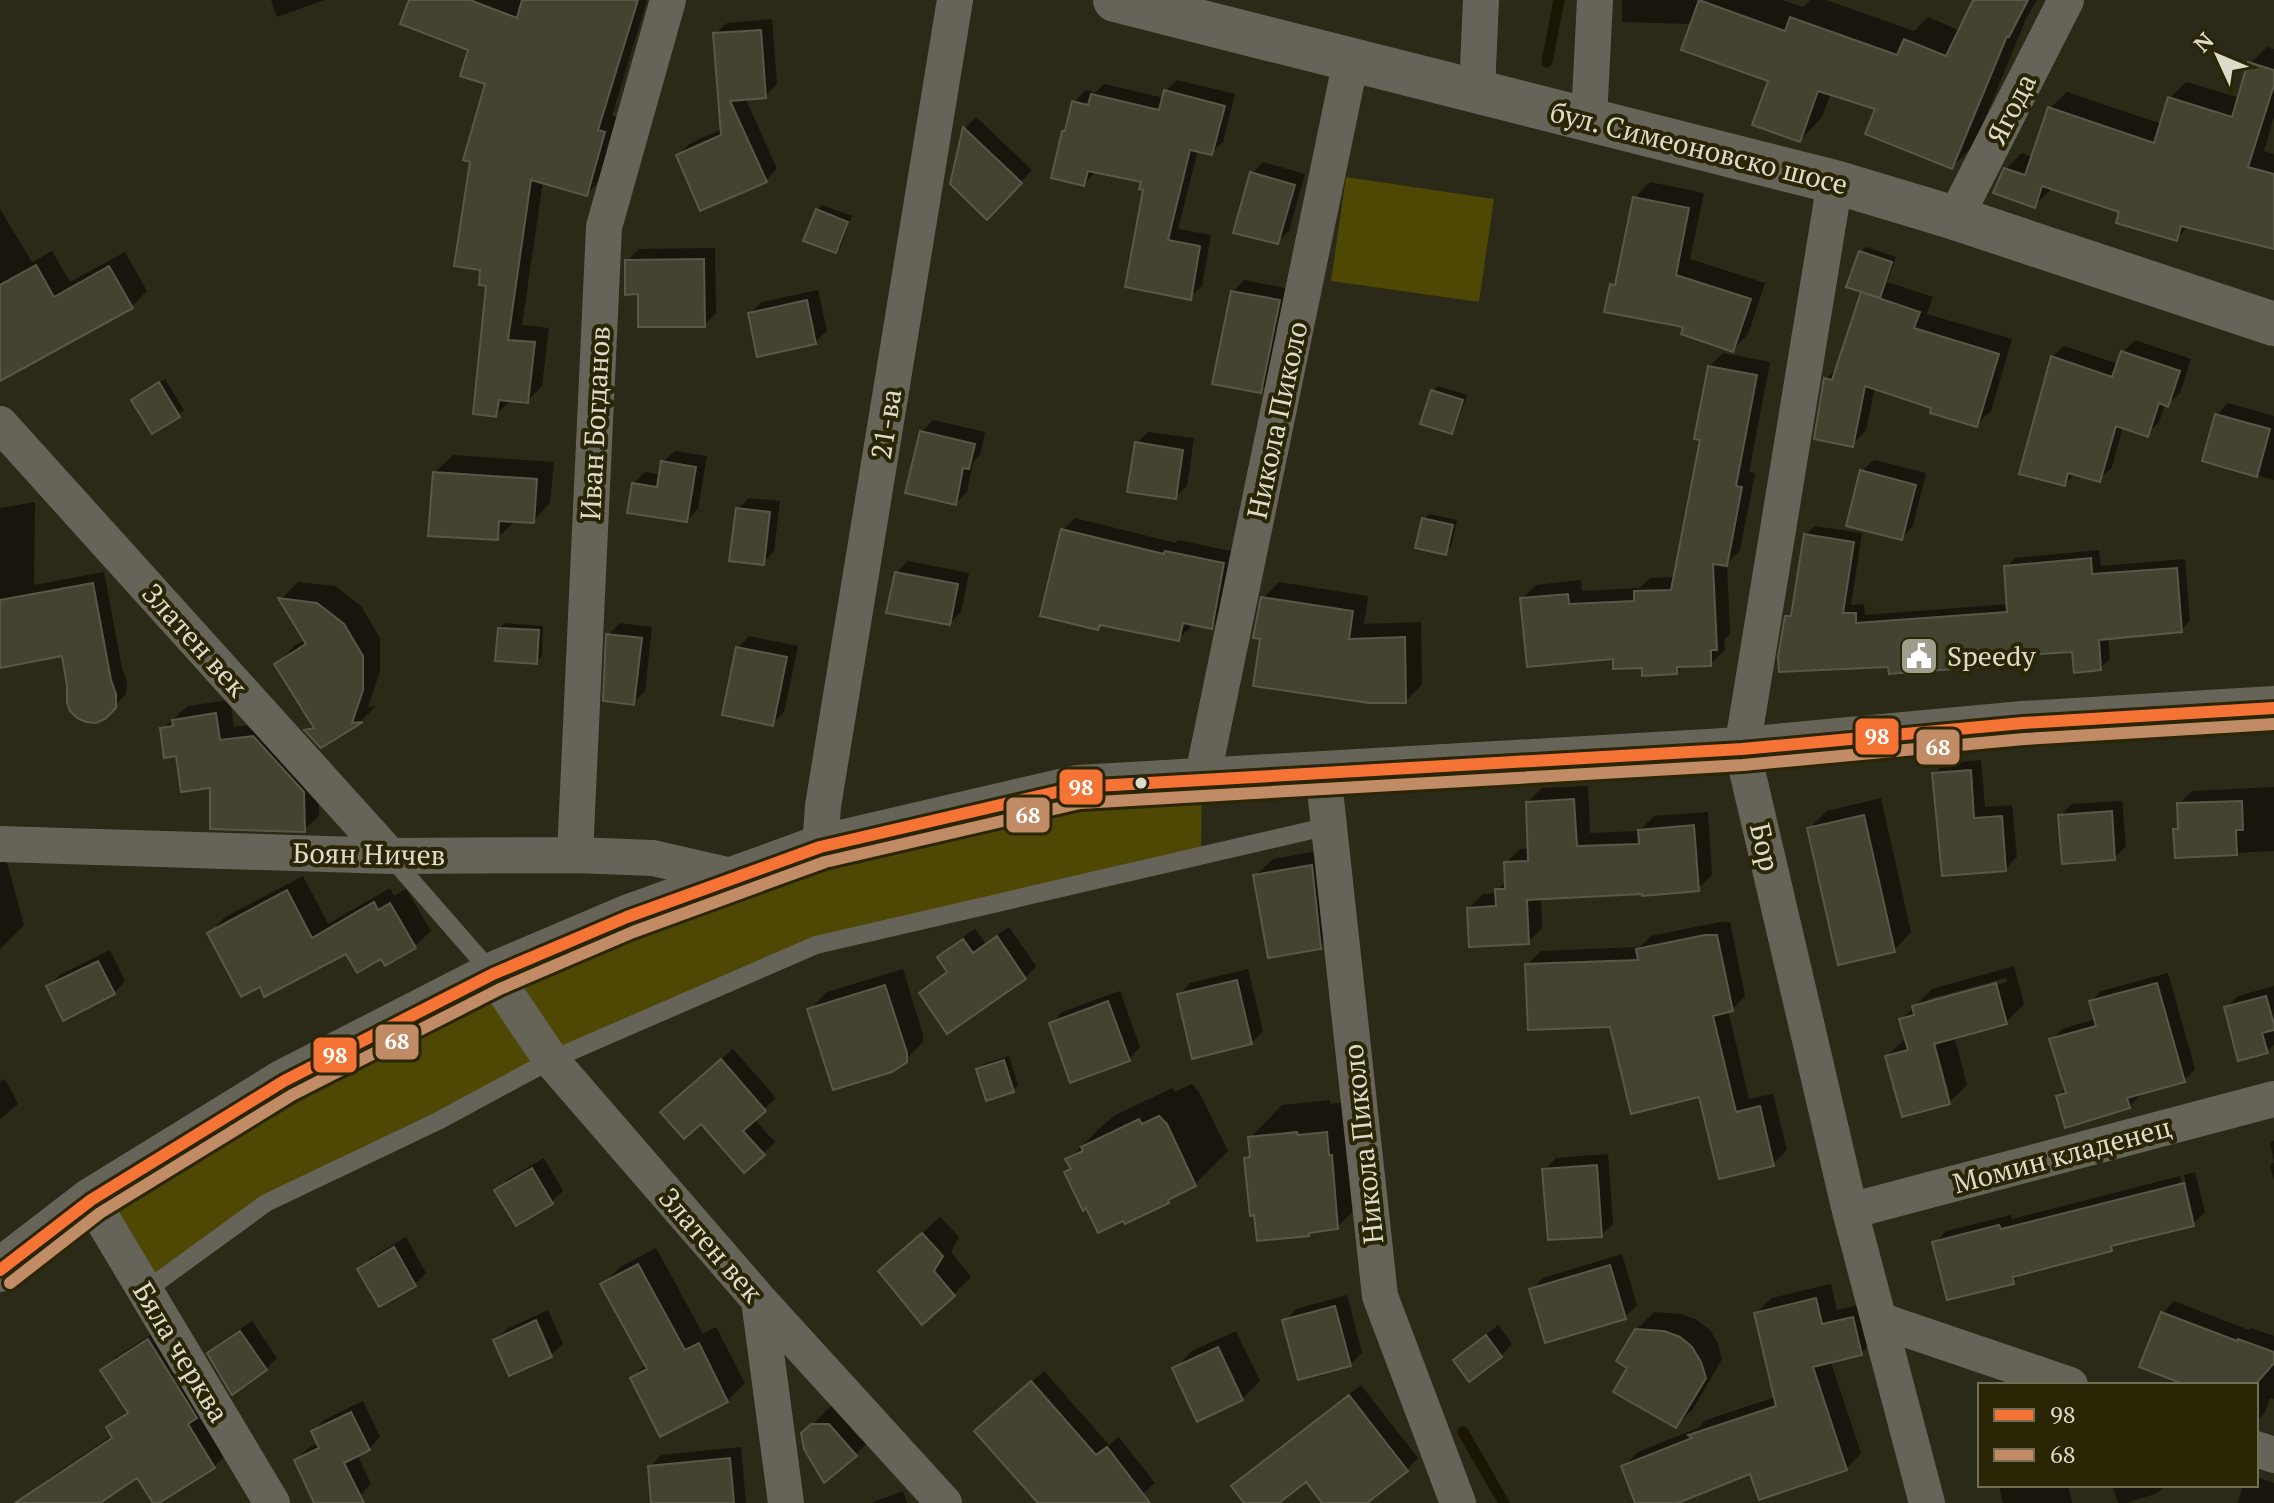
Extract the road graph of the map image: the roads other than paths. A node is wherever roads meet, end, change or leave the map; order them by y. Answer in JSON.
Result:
{"nodes":[{"id":1,"x":668,"y":0,"type":"edge"},
{"id":2,"x":955,"y":0,"type":"edge"},
{"id":3,"x":1115,"y":0,"type":"edge"},
{"id":4,"x":1481,"y":0,"type":"edge"},
{"id":5,"x":1595,"y":0,"type":"edge"},
{"id":6,"x":2066,"y":0,"type":"edge"},
{"id":7,"x":1351,"y":60,"type":"junction"},
{"id":8,"x":1477,"y":90,"type":"junction"},
{"id":9,"x":1589,"y":119,"type":"junction"},
{"id":10,"x":1835,"y":182,"type":"junction"},
{"id":11,"x":1955,"y":218,"type":"junction"},
{"id":12,"x":2274,"y":324,"type":"edge"},
{"id":13,"x":0,"y":424,"type":"edge"},
{"id":14,"x":2274,"y":708,"type":"edge"},
{"id":15,"x":1742,"y":749,"type":"junction"},
{"id":16,"x":1323,"y":772,"type":"junction"},
{"id":17,"x":1202,"y":780,"type":"junction"},
{"id":18,"x":1329,"y":826,"type":"junction"},
{"id":19,"x":0,"y":844,"type":"edge"},
{"id":20,"x":820,"y":847,"type":"junction"},
{"id":21,"x":575,"y":855,"type":"junction"},
{"id":22,"x":390,"y":856,"type":"junction"},
{"id":23,"x":736,"y":877,"type":"junction"},
{"id":24,"x":493,"y":974,"type":"junction"},
{"id":25,"x":551,"y":1060,"type":"junction"},
{"id":26,"x":2274,"y":1099,"type":"edge"},
{"id":27,"x":91,"y":1200,"type":"junction"},
{"id":28,"x":1850,"y":1211,"type":"junction"},
{"id":29,"x":0,"y":1270,"type":"edge"},
{"id":30,"x":145,"y":1291,"type":"junction"},
{"id":31,"x":759,"y":1300,"type":"junction"},
{"id":32,"x":1879,"y":1320,"type":"junction"},
{"id":33,"x":2064,"y":1383,"type":"edge"},
{"id":34,"x":272,"y":1503,"type":"edge"},
{"id":35,"x":786,"y":1503,"type":"edge"},
{"id":36,"x":944,"y":1503,"type":"edge"},
{"id":37,"x":1458,"y":1503,"type":"edge"},
{"id":38,"x":1927,"y":1503,"type":"edge"}],
"edges":[{"from":1,"to":21,"type":"street","name":"Иван Богданов"},
{"from":2,"to":20,"type":"street","name":"21-ва"},
{"from":3,"to":7,"type":"street","name":"бул. Симеоновско шосе"},
{"from":4,"to":8,"type":"street"},
{"from":5,"to":9,"type":"street"},
{"from":6,"to":11,"type":"street","name":"Ягода"},
{"from":7,"to":8,"type":"street","name":"бул. Симеоновско шосе"},
{"from":7,"to":17,"type":"street","name":"Никола Пиколо"},
{"from":8,"to":9,"type":"street","name":"бул. Симеоновско шосе"},
{"from":9,"to":10,"type":"street","name":"бул. Симеоновско шосе"},
{"from":10,"to":11,"type":"street","name":"бул. Симеоновско шосе"},
{"from":10,"to":15,"type":"street","name":"Бор"},
{"from":11,"to":12,"type":"street","name":"бул. Симеоновско шосе"},
{"from":13,"to":22,"type":"street","name":"Златен век"},
{"from":14,"to":15,"type":"street"},
{"from":15,"to":16,"type":"street"},
{"from":15,"to":28,"type":"street","name":"Бор"},
{"from":16,"to":17,"type":"street"},
{"from":16,"to":18,"type":"street","name":"Никола Пиколо"},
{"from":17,"to":20,"type":"street"},
{"from":18,"to":25,"type":"lane"},
{"from":18,"to":37,"type":"street","name":"Никола Пиколо"},
{"from":19,"to":22,"type":"street","name":"Боян Ничев"},
{"from":20,"to":23,"type":"street"},
{"from":21,"to":22,"type":"street","name":"Боян Ничев"},
{"from":21,"to":23,"type":"street","name":"Боян Ничев"},
{"from":22,"to":24,"type":"lane"},
{"from":23,"to":24,"type":"street"},
{"from":24,"to":25,"type":"street","name":"Златен век"},
{"from":24,"to":27,"type":"street"},
{"from":25,"to":30,"type":"lane"},
{"from":25,"to":31,"type":"street","name":"Златен век"},
{"from":26,"to":28,"type":"street","name":"Момин кладенец"},
{"from":27,"to":29,"type":"street"},
{"from":27,"to":30,"type":"street","name":"Бяла черква"},
{"from":28,"to":32,"type":"street","name":"Бор"},
{"from":30,"to":34,"type":"street","name":"Бяла черква"},
{"from":31,"to":35,"type":"street"},
{"from":31,"to":36,"type":"street","name":"Златен век"},
{"from":32,"to":33,"type":"street"},
{"from":32,"to":38,"type":"street","name":"Бор"}]}
